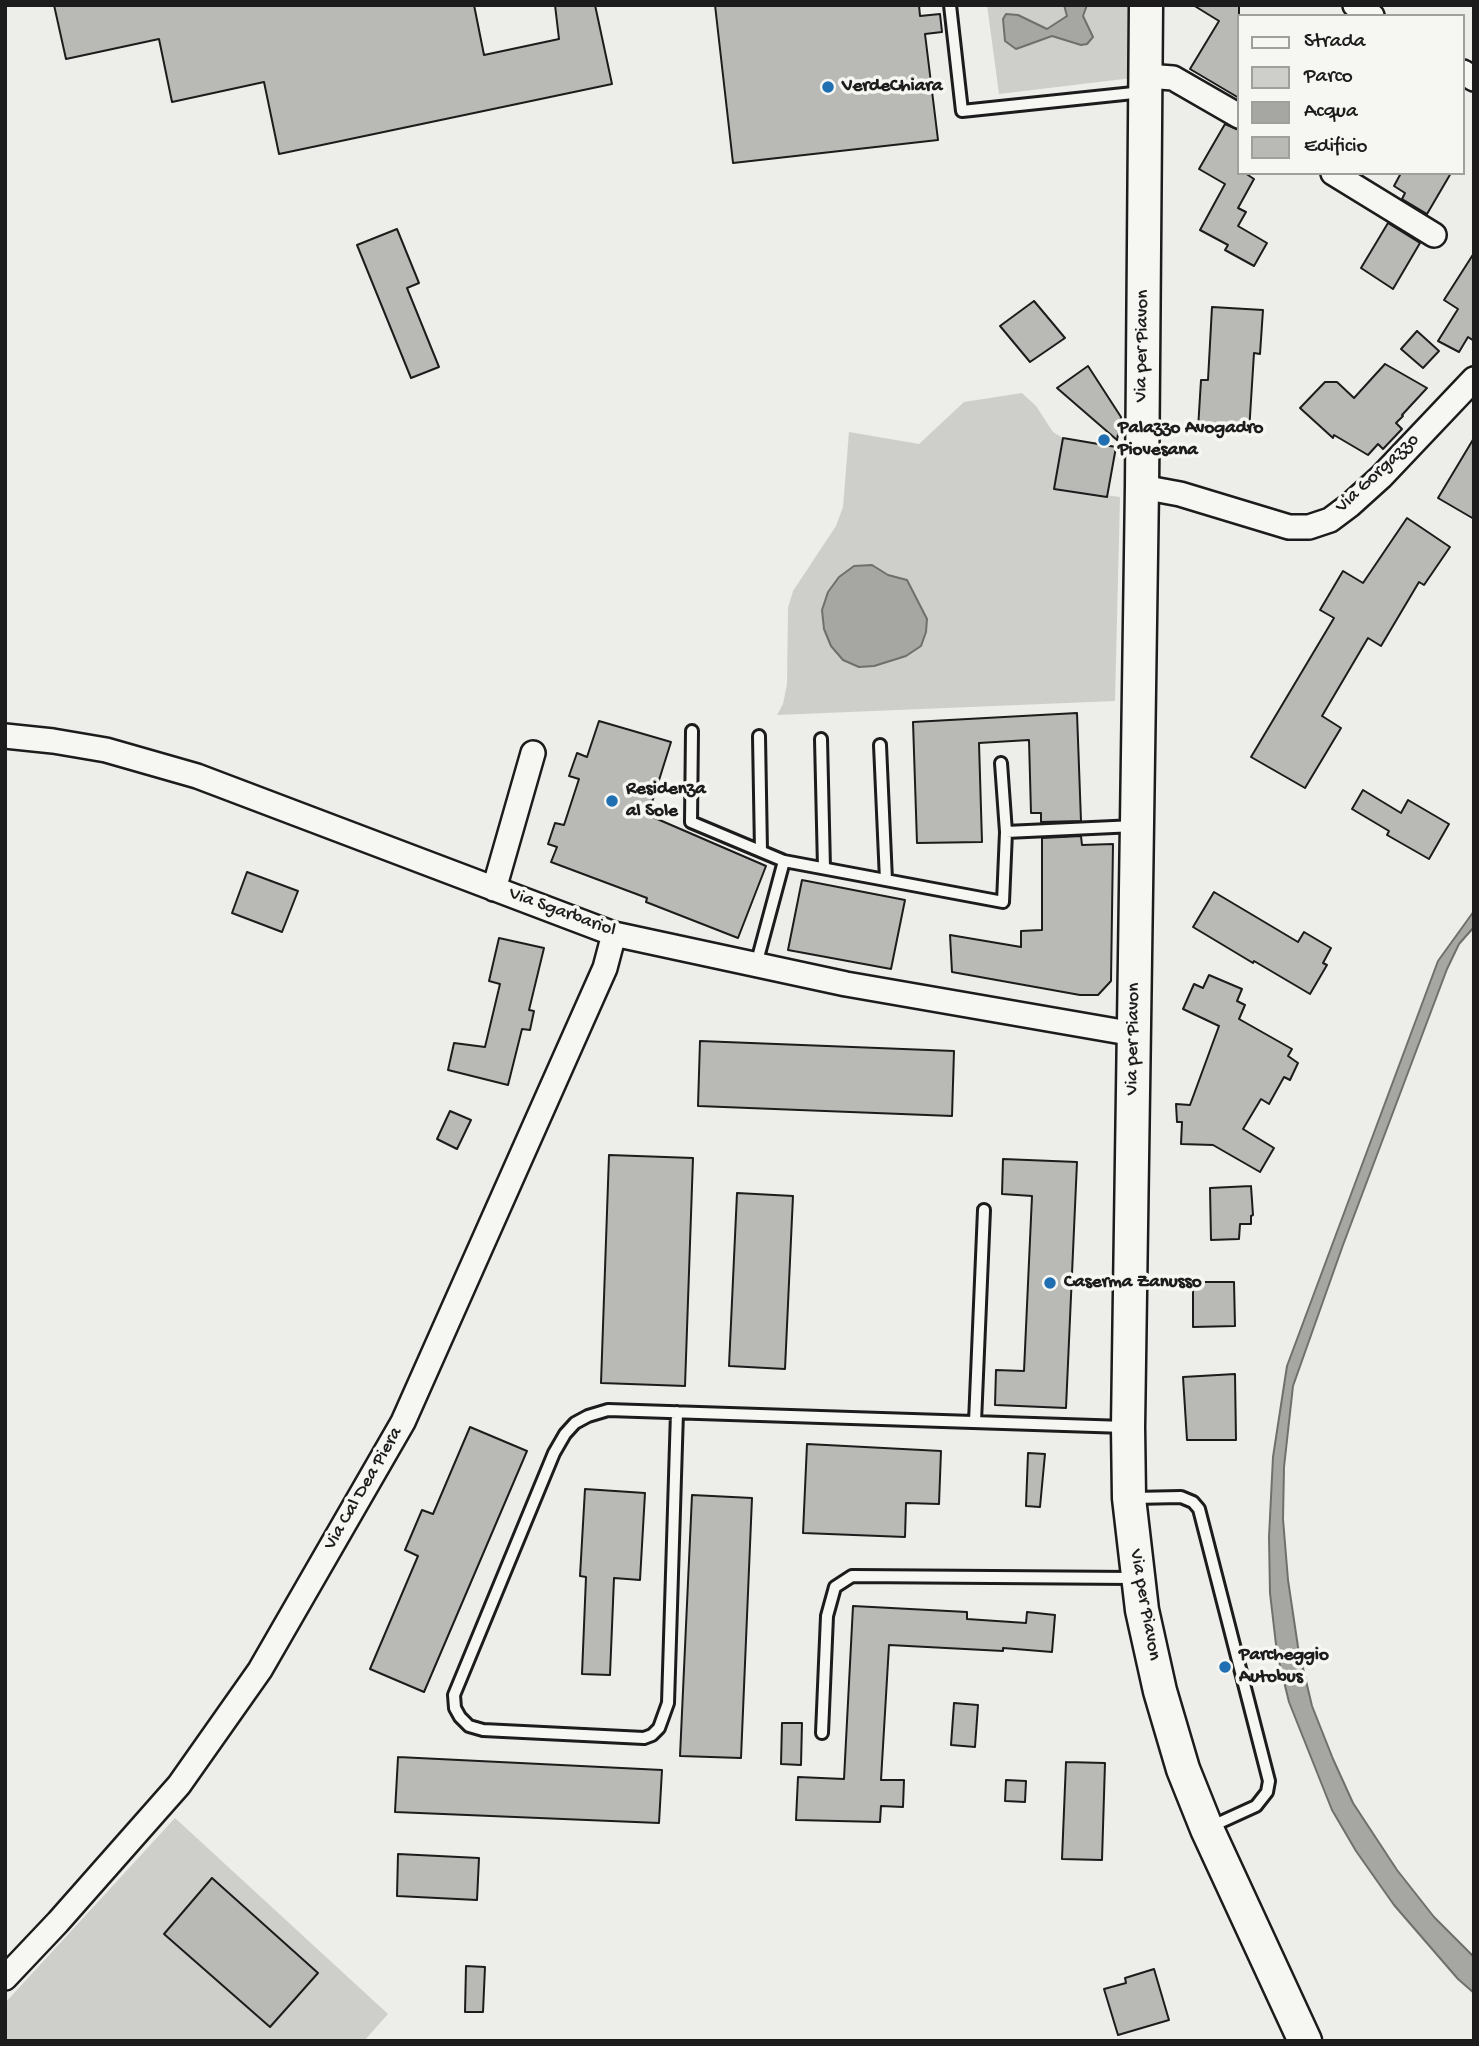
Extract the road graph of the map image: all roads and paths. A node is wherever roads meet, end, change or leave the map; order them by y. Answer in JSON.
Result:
{"nodes":[{"id":1,"x":950,"y":5,"type":"edge"},
{"id":2,"x":1146,"y":5,"type":"edge"},
{"id":3,"x":1146,"y":84,"type":"junction"},
{"id":4,"x":1238,"y":115,"type":"edge"},
{"id":5,"x":1336,"y":175,"type":"edge"},
{"id":6,"x":1434,"y":235,"type":"dead end"},
{"id":7,"x":1474,"y":379,"type":"edge"},
{"id":8,"x":1142,"y":487,"type":"junction"},
{"id":9,"x":692,"y":731,"type":"dead end"},
{"id":10,"x":5,"y":736,"type":"edge"},
{"id":11,"x":759,"y":736,"type":"dead end"},
{"id":12,"x":821,"y":739,"type":"dead end"},
{"id":13,"x":880,"y":745,"type":"dead end"},
{"id":14,"x":533,"y":753,"type":"dead end"},
{"id":15,"x":1002,"y":763,"type":"dead end"},
{"id":16,"x":1137,"y":826,"type":"junction"},
{"id":17,"x":1006,"y":832,"type":"junction"},
{"id":18,"x":761,"y":851,"type":"junction"},
{"id":19,"x":784,"y":861,"type":"junction"},
{"id":20,"x":824,"y":868,"type":"junction"},
{"id":21,"x":886,"y":880,"type":"junction"},
{"id":22,"x":494,"y":889,"type":"junction"},
{"id":23,"x":614,"y":934,"type":"junction"},
{"id":24,"x":756,"y":965,"type":"junction"},
{"id":25,"x":1134,"y":1034,"type":"junction"},
{"id":26,"x":984,"y":1210,"type":"dead end"},
{"id":27,"x":677,"y":1412,"type":"junction"},
{"id":28,"x":975,"y":1422,"type":"junction"},
{"id":29,"x":1128,"y":1427,"type":"junction"},
{"id":30,"x":1129,"y":1498,"type":"junction"},
{"id":31,"x":1137,"y":1578,"type":"junction"},
{"id":32,"x":822,"y":1733,"type":"dead end"},
{"id":33,"x":1207,"y":1829,"type":"junction"},
{"id":34,"x":5,"y":1978,"type":"edge"},
{"id":35,"x":1305,"y":2041,"type":"edge"}],
"edges":[{"from":1,"to":3,"type":"lane"},
{"from":2,"to":3,"type":"street","name":"Via per Piavon"},
{"from":3,"to":4,"type":"street"},
{"from":3,"to":8,"type":"street","name":"Via per Piavon"},
{"from":5,"to":6,"type":"street"},
{"from":7,"to":8,"type":"street","name":"Via Gorgazzo"},
{"from":8,"to":16,"type":"street","name":"Via per Piavon"},
{"from":9,"to":18,"type":"lane"},
{"from":10,"to":22,"type":"street","name":"Via Sgarbariol"},
{"from":11,"to":18,"type":"lane"},
{"from":12,"to":20,"type":"lane"},
{"from":13,"to":21,"type":"lane"},
{"from":14,"to":22,"type":"street"},
{"from":15,"to":17,"type":"lane"},
{"from":16,"to":17,"type":"lane"},
{"from":16,"to":25,"type":"street","name":"Via per Piavon"},
{"from":17,"to":21,"type":"lane"},
{"from":18,"to":19,"type":"lane"},
{"from":19,"to":20,"type":"lane"},
{"from":19,"to":24,"type":"lane"},
{"from":20,"to":21,"type":"lane"},
{"from":22,"to":23,"type":"street","name":"Via Sgarbariol"},
{"from":23,"to":24,"type":"street","name":"Via Sgarbariol"},
{"from":23,"to":34,"type":"street","name":"Via Cal Dea Piera"},
{"from":24,"to":25,"type":"street","name":"Via Sgarbariol"},
{"from":25,"to":29,"type":"street","name":"Via per Piavon"},
{"from":26,"to":28,"type":"lane"},
{"from":27,"to":27,"type":"lane"},
{"from":27,"to":28,"type":"lane"},
{"from":28,"to":29,"type":"lane"},
{"from":29,"to":30,"type":"street","name":"Via per Piavon"},
{"from":30,"to":31,"type":"street","name":"Via per Piavon"},
{"from":30,"to":33,"type":"lane"},
{"from":31,"to":32,"type":"lane"},
{"from":31,"to":33,"type":"street","name":"Via per Piavon"},
{"from":33,"to":35,"type":"street","name":"Via per Piavon"}]}
